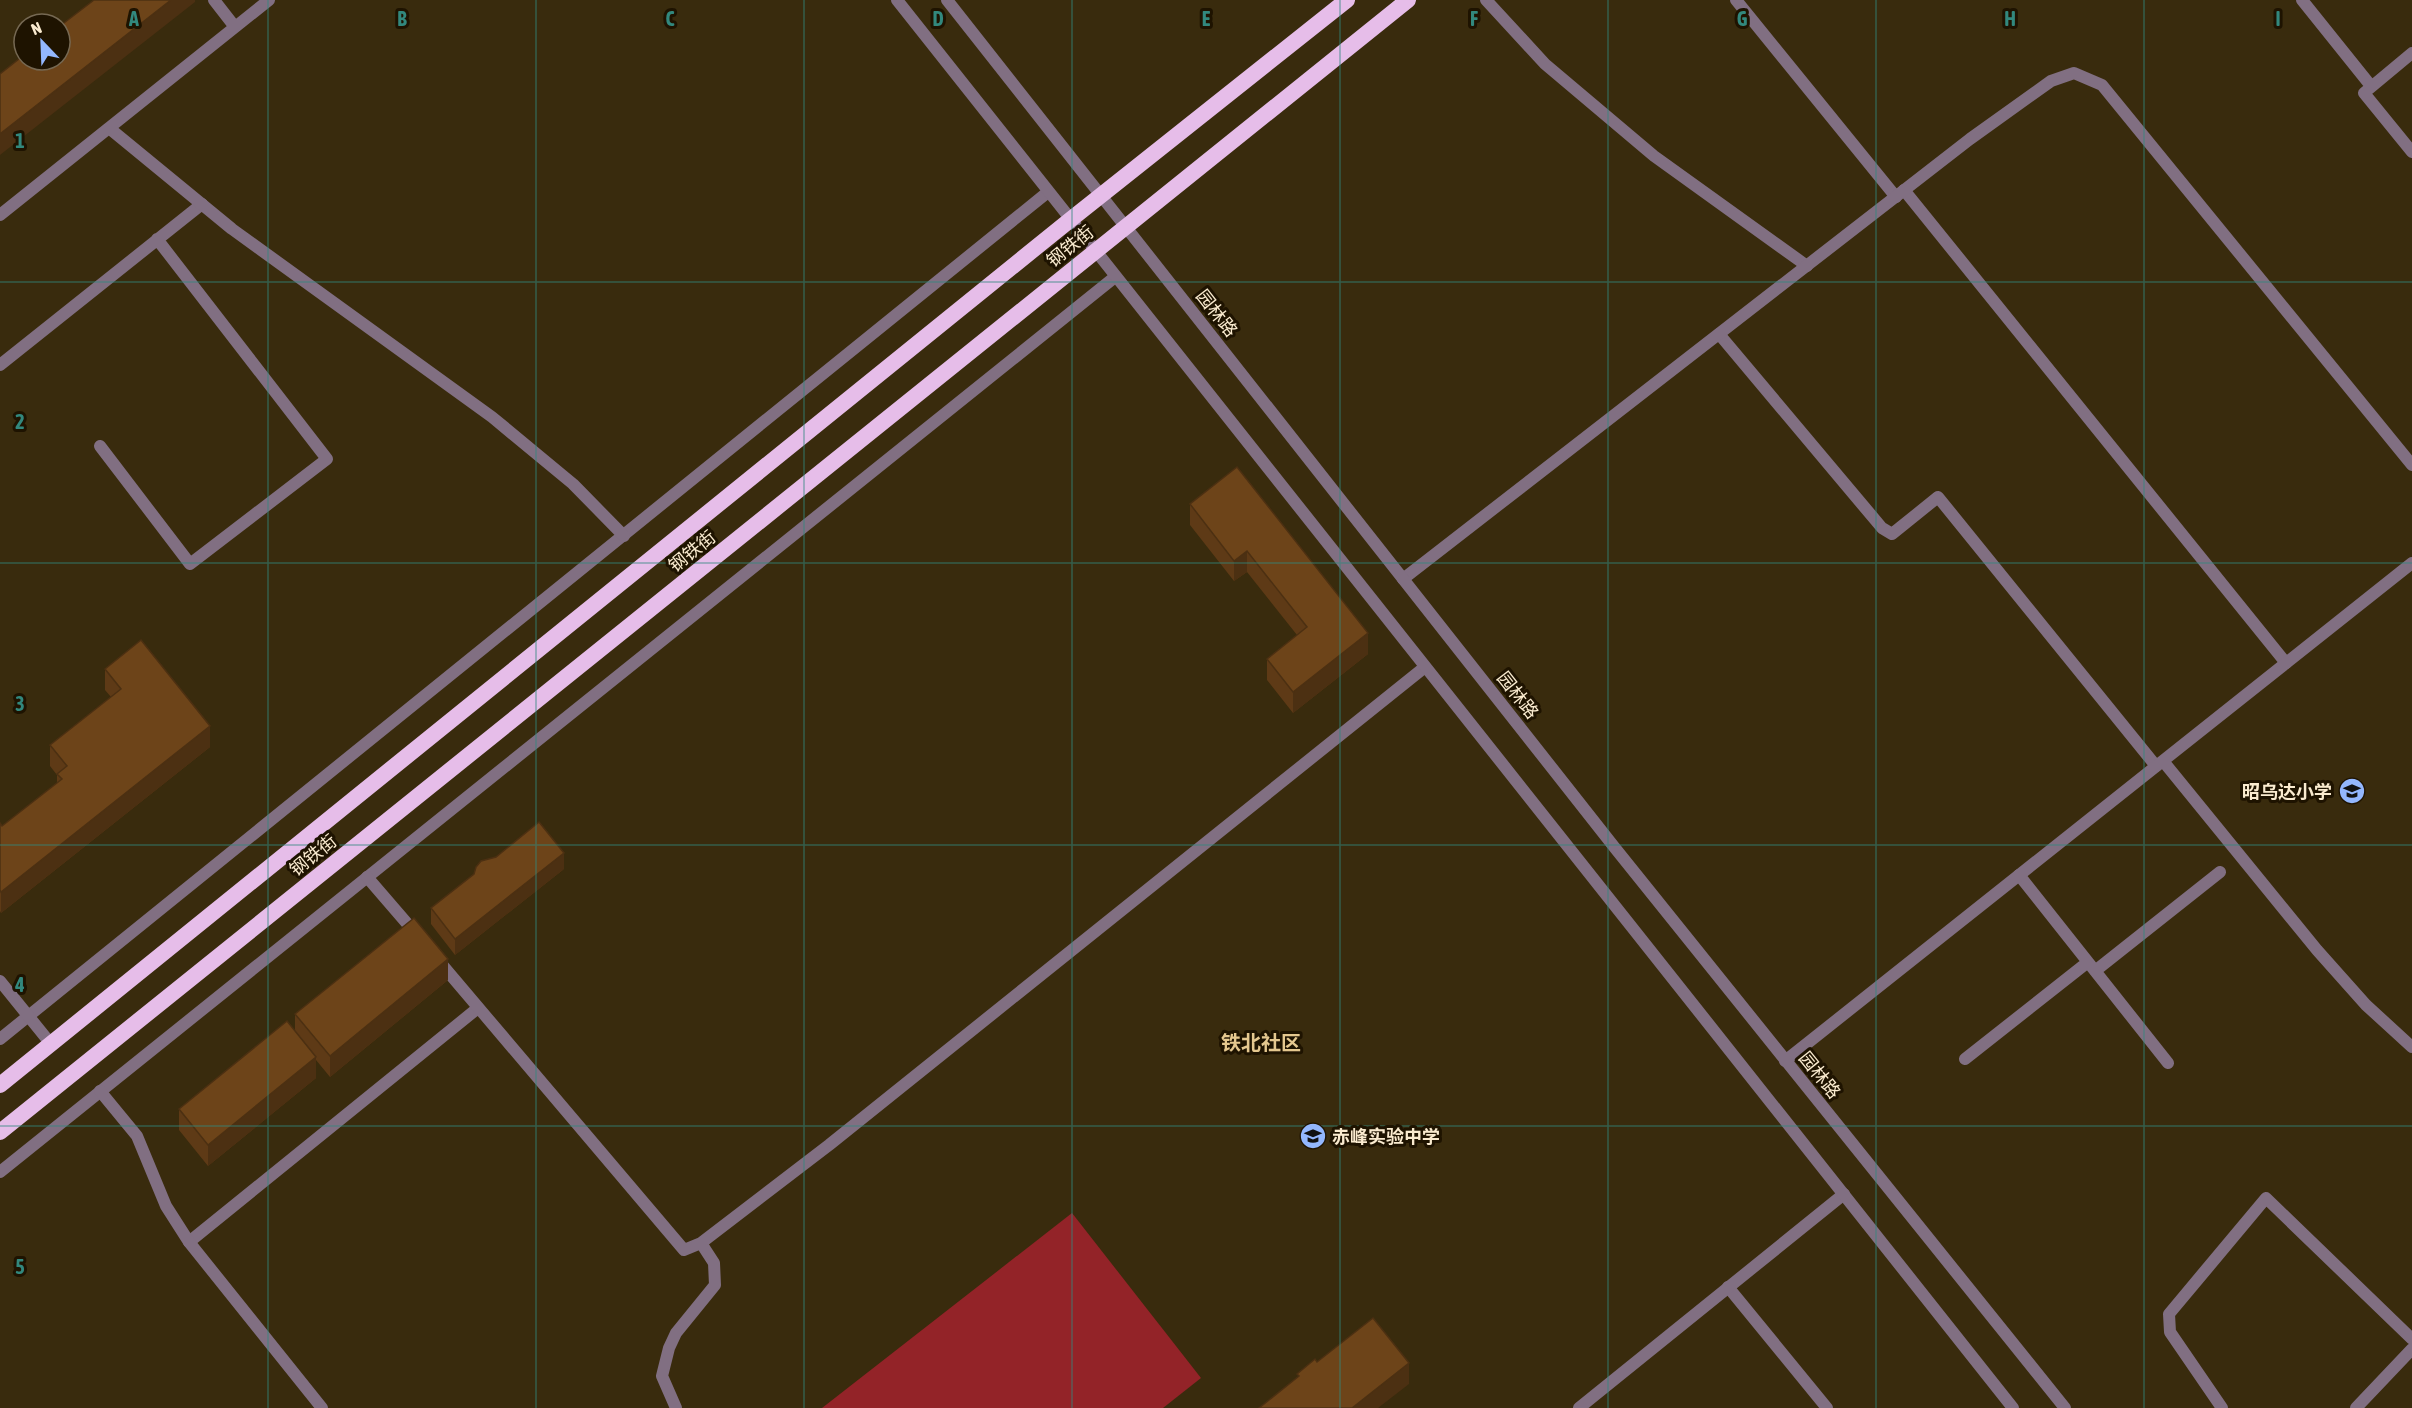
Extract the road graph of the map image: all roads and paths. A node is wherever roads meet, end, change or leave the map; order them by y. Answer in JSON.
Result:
{"nodes":[{"id":1,"x":214,"y":0,"type":"edge"},
{"id":2,"x":269,"y":0,"type":"edge"},
{"id":3,"x":897,"y":0,"type":"edge"},
{"id":4,"x":947,"y":0,"type":"edge"},
{"id":5,"x":1347,"y":0,"type":"edge"},
{"id":6,"x":1408,"y":0,"type":"edge"},
{"id":7,"x":1486,"y":0,"type":"edge"},
{"id":8,"x":1736,"y":0,"type":"edge"},
{"id":9,"x":2302,"y":0,"type":"edge"},
{"id":10,"x":235,"y":27,"type":"junction"},
{"id":11,"x":2412,"y":53,"type":"edge"},
{"id":12,"x":2371,"y":86,"type":"junction"},
{"id":13,"x":109,"y":128,"type":"junction"},
{"id":14,"x":2412,"y":152,"type":"edge"},
{"id":15,"x":1048,"y":192,"type":"junction"},
{"id":16,"x":1900,"y":194,"type":"junction"},
{"id":17,"x":1101,"y":195,"type":"junction"},
{"id":18,"x":202,"y":204,"type":"junction"},
{"id":19,"x":0,"y":215,"type":"edge"},
{"id":20,"x":1070,"y":220,"type":"junction"},
{"id":21,"x":1125,"y":226,"type":"junction"},
{"id":22,"x":158,"y":239,"type":"junction"},
{"id":23,"x":1095,"y":251,"type":"junction"},
{"id":24,"x":1807,"y":266,"type":"junction"},
{"id":25,"x":1115,"y":277,"type":"junction"},
{"id":26,"x":1719,"y":334,"type":"junction"},
{"id":27,"x":0,"y":365,"type":"edge"},
{"id":28,"x":100,"y":446,"type":"dead end"},
{"id":29,"x":2412,"y":465,"type":"edge"},
{"id":30,"x":624,"y":536,"type":"junction"},
{"id":31,"x":2412,"y":562,"type":"edge"},
{"id":32,"x":1403,"y":579,"type":"junction"},
{"id":33,"x":2286,"y":663,"type":"junction"},
{"id":34,"x":1425,"y":667,"type":"junction"},
{"id":35,"x":2159,"y":763,"type":"junction"},
{"id":36,"x":2220,"y":872,"type":"dead end"},
{"id":37,"x":2019,"y":875,"type":"junction"},
{"id":38,"x":367,"y":877,"type":"junction"},
{"id":39,"x":2091,"y":967,"type":"junction"},
{"id":40,"x":0,"y":981,"type":"edge"},
{"id":41,"x":478,"y":1008,"type":"junction"},
{"id":42,"x":29,"y":1016,"type":"junction"},
{"id":43,"x":0,"y":1040,"type":"edge"},
{"id":44,"x":51,"y":1044,"type":"junction"},
{"id":45,"x":2412,"y":1047,"type":"edge"},
{"id":46,"x":1965,"y":1059,"type":"dead end"},
{"id":47,"x":1785,"y":1061,"type":"junction"},
{"id":48,"x":2168,"y":1063,"type":"dead end"},
{"id":49,"x":0,"y":1085,"type":"edge"},
{"id":50,"x":100,"y":1091,"type":"junction"},
{"id":51,"x":0,"y":1132,"type":"edge"},
{"id":52,"x":0,"y":1172,"type":"edge"},
{"id":53,"x":1844,"y":1194,"type":"junction"},
{"id":54,"x":189,"y":1242,"type":"junction"},
{"id":55,"x":701,"y":1243,"type":"junction"},
{"id":56,"x":1728,"y":1287,"type":"junction"},
{"id":57,"x":2412,"y":1339,"type":"edge"},
{"id":58,"x":2412,"y":1349,"type":"edge"},
{"id":59,"x":322,"y":1408,"type":"edge"},
{"id":60,"x":676,"y":1408,"type":"edge"},
{"id":61,"x":1579,"y":1408,"type":"edge"},
{"id":62,"x":1827,"y":1408,"type":"edge"},
{"id":63,"x":2013,"y":1408,"type":"edge"},
{"id":64,"x":2066,"y":1408,"type":"edge"},
{"id":65,"x":2222,"y":1408,"type":"edge"},
{"id":66,"x":2356,"y":1408,"type":"edge"}],
"edges":[{"from":1,"to":10,"type":"street"},
{"from":2,"to":10,"type":"street"},
{"from":3,"to":15,"type":"street"},
{"from":4,"to":17,"type":"street","name":"园林路"},
{"from":5,"to":17,"type":"highway","name":"钢铁街"},
{"from":6,"to":21,"type":"highway","name":"钢铁街"},
{"from":7,"to":24,"type":"street"},
{"from":8,"to":16,"type":"street"},
{"from":9,"to":12,"type":"street"},
{"from":10,"to":13,"type":"street"},
{"from":11,"to":12,"type":"street"},
{"from":12,"to":14,"type":"street"},
{"from":13,"to":18,"type":"street"},
{"from":13,"to":19,"type":"street"},
{"from":15,"to":20,"type":"street"},
{"from":15,"to":30,"type":"street"},
{"from":16,"to":24,"type":"street"},
{"from":16,"to":29,"type":"street"},
{"from":16,"to":33,"type":"street"},
{"from":17,"to":20,"type":"highway","name":"钢铁街"},
{"from":17,"to":21,"type":"street","name":"园林路"},
{"from":18,"to":22,"type":"street"},
{"from":18,"to":30,"type":"street"},
{"from":20,"to":23,"type":"street"},
{"from":20,"to":44,"type":"highway","name":"钢铁街"},
{"from":21,"to":23,"type":"highway","name":"钢铁街"},
{"from":21,"to":32,"type":"street","name":"园林路"},
{"from":22,"to":27,"type":"street"},
{"from":22,"to":28,"type":"street"},
{"from":23,"to":25,"type":"street"},
{"from":23,"to":51,"type":"highway","name":"钢铁街"},
{"from":24,"to":26,"type":"street"},
{"from":25,"to":34,"type":"street"},
{"from":25,"to":38,"type":"street"},
{"from":26,"to":32,"type":"street"},
{"from":26,"to":35,"type":"street"},
{"from":30,"to":42,"type":"street"},
{"from":31,"to":33,"type":"street"},
{"from":32,"to":47,"type":"street","name":"园林路"},
{"from":33,"to":35,"type":"street"},
{"from":34,"to":53,"type":"street"},
{"from":34,"to":55,"type":"street"},
{"from":35,"to":37,"type":"street"},
{"from":35,"to":45,"type":"street"},
{"from":36,"to":39,"type":"street"},
{"from":37,"to":39,"type":"street"},
{"from":37,"to":47,"type":"street"},
{"from":38,"to":41,"type":"street"},
{"from":38,"to":50,"type":"street"},
{"from":39,"to":46,"type":"street"},
{"from":39,"to":48,"type":"street"},
{"from":40,"to":42,"type":"street"},
{"from":41,"to":54,"type":"street"},
{"from":41,"to":55,"type":"street"},
{"from":42,"to":43,"type":"street"},
{"from":42,"to":44,"type":"street"},
{"from":44,"to":49,"type":"highway","name":"钢铁街"},
{"from":47,"to":64,"type":"street","name":"园林路"},
{"from":50,"to":52,"type":"street"},
{"from":50,"to":54,"type":"street"},
{"from":53,"to":56,"type":"street"},
{"from":53,"to":63,"type":"street"},
{"from":54,"to":59,"type":"street"},
{"from":55,"to":60,"type":"street"},
{"from":56,"to":61,"type":"street"},
{"from":56,"to":62,"type":"street"},
{"from":57,"to":65,"type":"street"},
{"from":58,"to":66,"type":"street"}]}
